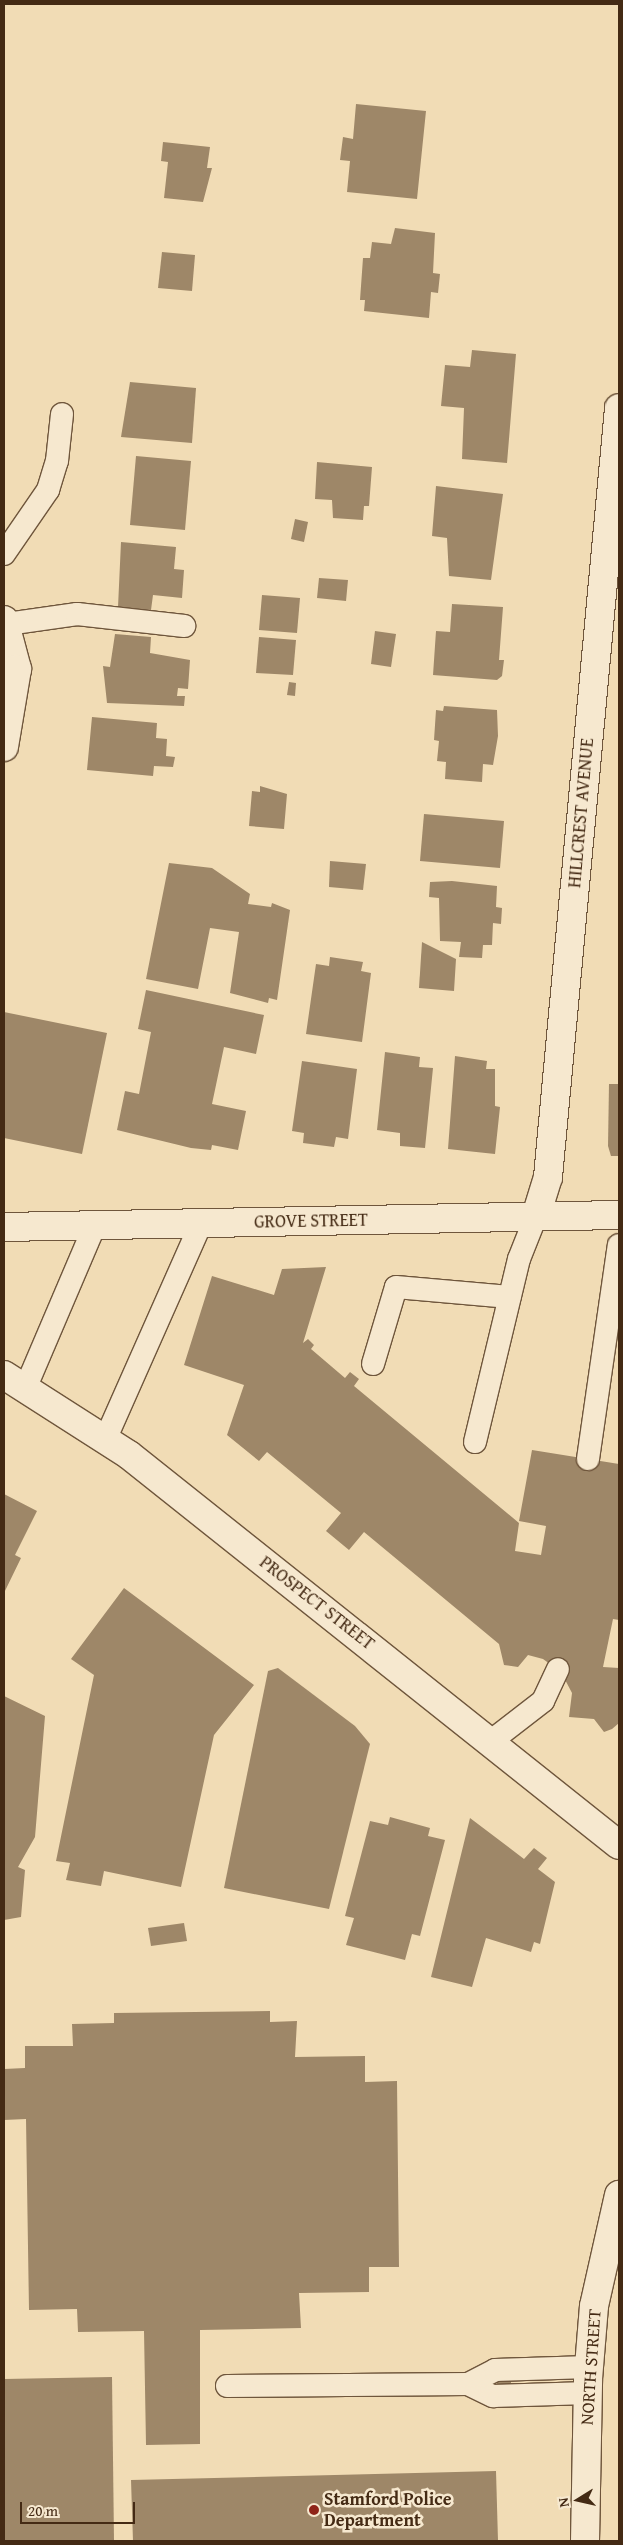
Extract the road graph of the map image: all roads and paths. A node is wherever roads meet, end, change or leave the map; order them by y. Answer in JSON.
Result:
{"nodes":[{"id":1,"x":619,"y":408,"type":"edge"},
{"id":2,"x":62,"y":414,"type":"dead end"},
{"id":3,"x":4,"y":554,"type":"edge"},
{"id":4,"x":5,"y":622,"type":"edge"},
{"id":5,"x":184,"y":626,"type":"dead end"},
{"id":6,"x":4,"y":747,"type":"edge"},
{"id":7,"x":619,"y":1215,"type":"edge"},
{"id":8,"x":536,"y":1216,"type":"junction"},
{"id":9,"x":201,"y":1223,"type":"junction"},
{"id":10,"x":95,"y":1225,"type":"junction"},
{"id":11,"x":4,"y":1227,"type":"edge"},
{"id":12,"x":619,"y":1245,"type":"edge"},
{"id":13,"x":510,"y":1297,"type":"junction"},
{"id":14,"x":373,"y":1364,"type":"dead end"},
{"id":15,"x":14,"y":1382,"type":"edge"},
{"id":16,"x":105,"y":1440,"type":"junction"},
{"id":17,"x":474,"y":1442,"type":"dead end"},
{"id":18,"x":588,"y":1459,"type":"dead end"},
{"id":19,"x":558,"y":1669,"type":"dead end"},
{"id":20,"x":490,"y":1742,"type":"junction"},
{"id":21,"x":619,"y":1845,"type":"edge"},
{"id":22,"x":619,"y":2195,"type":"edge"},
{"id":23,"x":588,"y":2380,"type":"junction"},
{"id":24,"x":227,"y":2386,"type":"dead end"},
{"id":25,"x":585,"y":2541,"type":"edge"}],
"edges":[{"from":1,"to":8,"type":"main road","name":"HILLCREST AVENUE"},
{"from":2,"to":3,"type":"lane"},
{"from":4,"to":5,"type":"lane"},
{"from":4,"to":6,"type":"main road"},
{"from":7,"to":8,"type":"main road","name":"GROVE STREET"},
{"from":8,"to":9,"type":"main road","name":"GROVE STREET"},
{"from":8,"to":13,"type":"lane"},
{"from":9,"to":10,"type":"main road","name":"GROVE STREET"},
{"from":9,"to":16,"type":"lane"},
{"from":10,"to":11,"type":"main road","name":"GROVE STREET"},
{"from":10,"to":15,"type":"lane"},
{"from":12,"to":18,"type":"lane"},
{"from":13,"to":14,"type":"lane"},
{"from":13,"to":17,"type":"lane"},
{"from":15,"to":16,"type":"main road","name":"PROSPECT STREET"},
{"from":16,"to":20,"type":"main road","name":"PROSPECT STREET"},
{"from":19,"to":20,"type":"lane"},
{"from":20,"to":21,"type":"main road","name":"PROSPECT STREET"},
{"from":22,"to":23,"type":"main road","name":"NORTH STREET"},
{"from":23,"to":24,"type":"lane"},
{"from":23,"to":25,"type":"main road","name":"NORTH STREET"}]}
